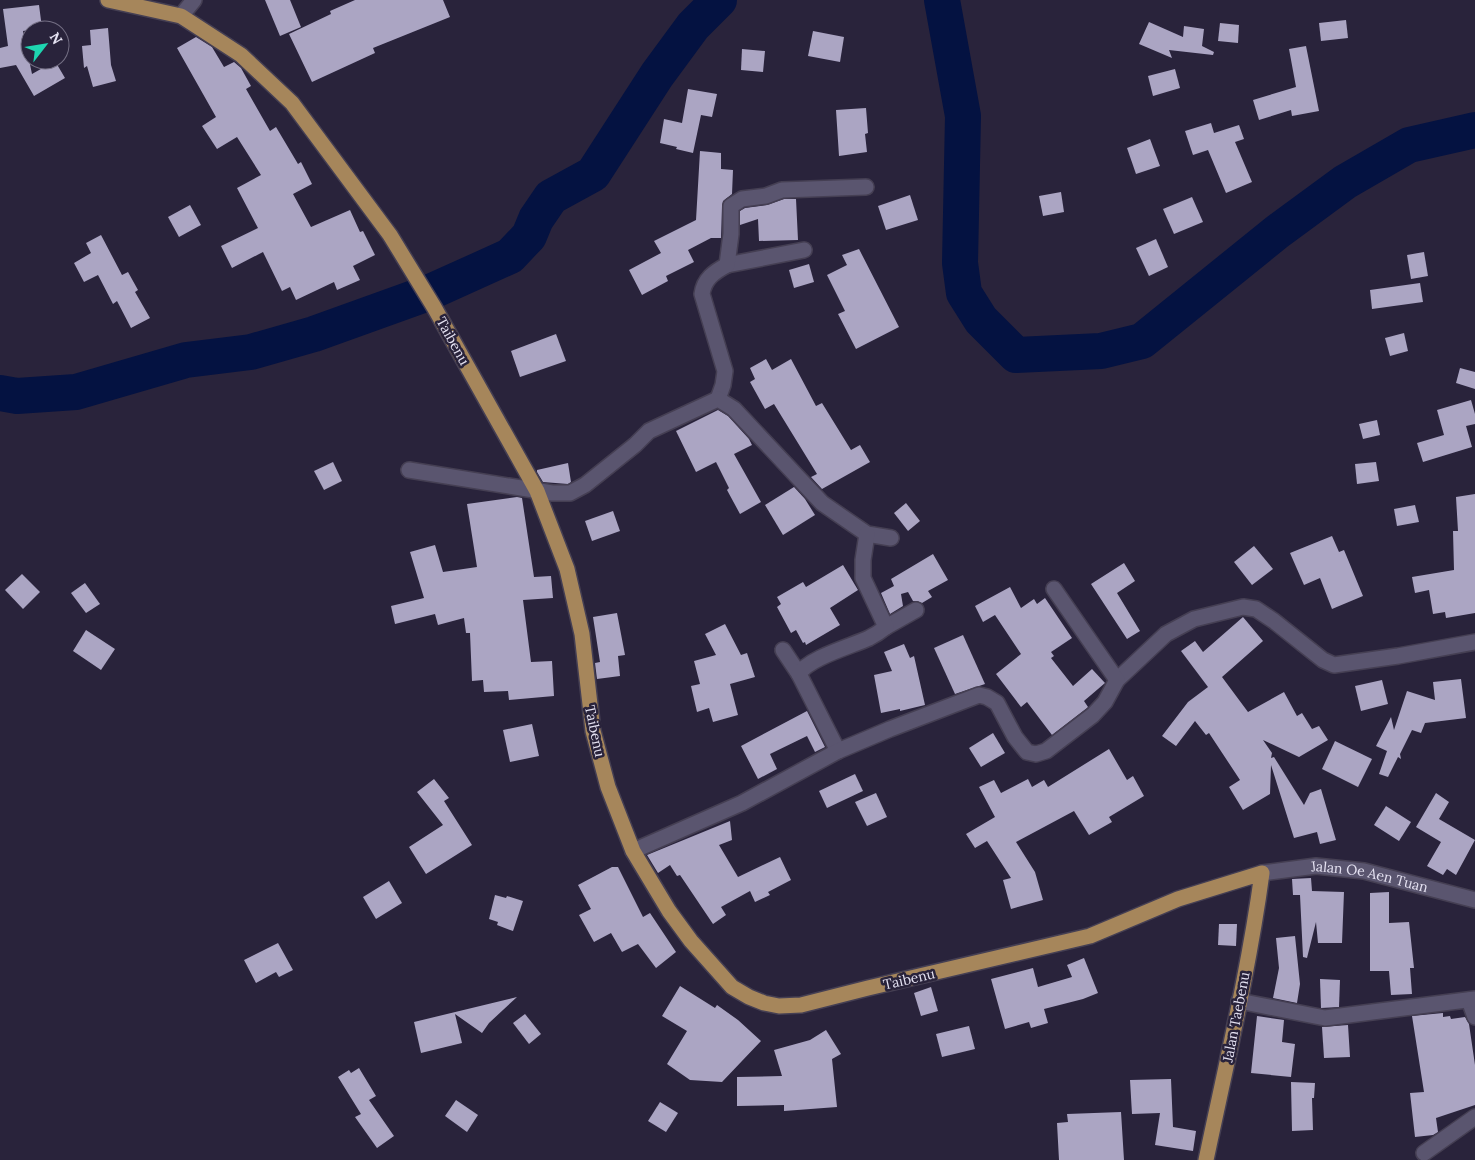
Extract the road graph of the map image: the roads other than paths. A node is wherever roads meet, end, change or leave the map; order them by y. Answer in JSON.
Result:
{"nodes":[{"id":1,"x":108,"y":0,"type":"edge"},
{"id":2,"x":194,"y":0,"type":"edge"},
{"id":3,"x":181,"y":16,"type":"junction"},
{"id":4,"x":866,"y":187,"type":"dead end"},
{"id":5,"x":804,"y":250,"type":"dead end"},
{"id":6,"x":728,"y":266,"type":"junction"},
{"id":7,"x":718,"y":399,"type":"junction"},
{"id":8,"x":408,"y":470,"type":"dead end"},
{"id":9,"x":537,"y":491,"type":"junction"},
{"id":10,"x":867,"y":534,"type":"junction"},
{"id":11,"x":891,"y":538,"type":"dead end"},
{"id":12,"x":1054,"y":589,"type":"dead end"},
{"id":13,"x":916,"y":610,"type":"dead end"},
{"id":14,"x":886,"y":627,"type":"junction"},
{"id":15,"x":1475,"y":642,"type":"edge"},
{"id":16,"x":783,"y":650,"type":"dead end"},
{"id":17,"x":797,"y":671,"type":"junction"},
{"id":18,"x":1117,"y":680,"type":"junction"},
{"id":19,"x":838,"y":751,"type":"junction"},
{"id":20,"x":633,"y":851,"type":"junction"},
{"id":21,"x":1262,"y":873,"type":"junction"},
{"id":22,"x":1475,"y":900,"type":"edge"},
{"id":23,"x":1472,"y":999,"type":"edge"},
{"id":24,"x":1239,"y":1001,"type":"junction"},
{"id":25,"x":1475,"y":1017,"type":"edge"},
{"id":26,"x":1475,"y":1117,"type":"edge"},
{"id":27,"x":1424,"y":1153,"type":"dead end"},
{"id":28,"x":1206,"y":1160,"type":"edge"}],
"edges":[{"from":1,"to":3,"type":"main road"},
{"from":2,"to":3,"type":"street"},
{"from":3,"to":9,"type":"main road","name":"Taibenu"},
{"from":4,"to":6,"type":"street"},
{"from":5,"to":6,"type":"street"},
{"from":6,"to":7,"type":"street"},
{"from":7,"to":9,"type":"street"},
{"from":7,"to":10,"type":"street"},
{"from":8,"to":9,"type":"street"},
{"from":9,"to":20,"type":"main road","name":"Taibenu"},
{"from":10,"to":11,"type":"street"},
{"from":10,"to":14,"type":"street"},
{"from":12,"to":18,"type":"street"},
{"from":13,"to":14,"type":"street"},
{"from":14,"to":17,"type":"street"},
{"from":15,"to":18,"type":"street"},
{"from":16,"to":17,"type":"street"},
{"from":17,"to":19,"type":"street"},
{"from":18,"to":19,"type":"street"},
{"from":19,"to":20,"type":"street"},
{"from":20,"to":21,"type":"main road","name":"Taibenu"},
{"from":21,"to":22,"type":"street","name":"Jalan Oe Aen Tuan"},
{"from":21,"to":24,"type":"main road","name":"Jalan Taebenu"},
{"from":23,"to":24,"type":"street"},
{"from":23,"to":25,"type":"street"},
{"from":24,"to":28,"type":"main road","name":"Jalan Taebenu"},
{"from":26,"to":27,"type":"street"}]}
